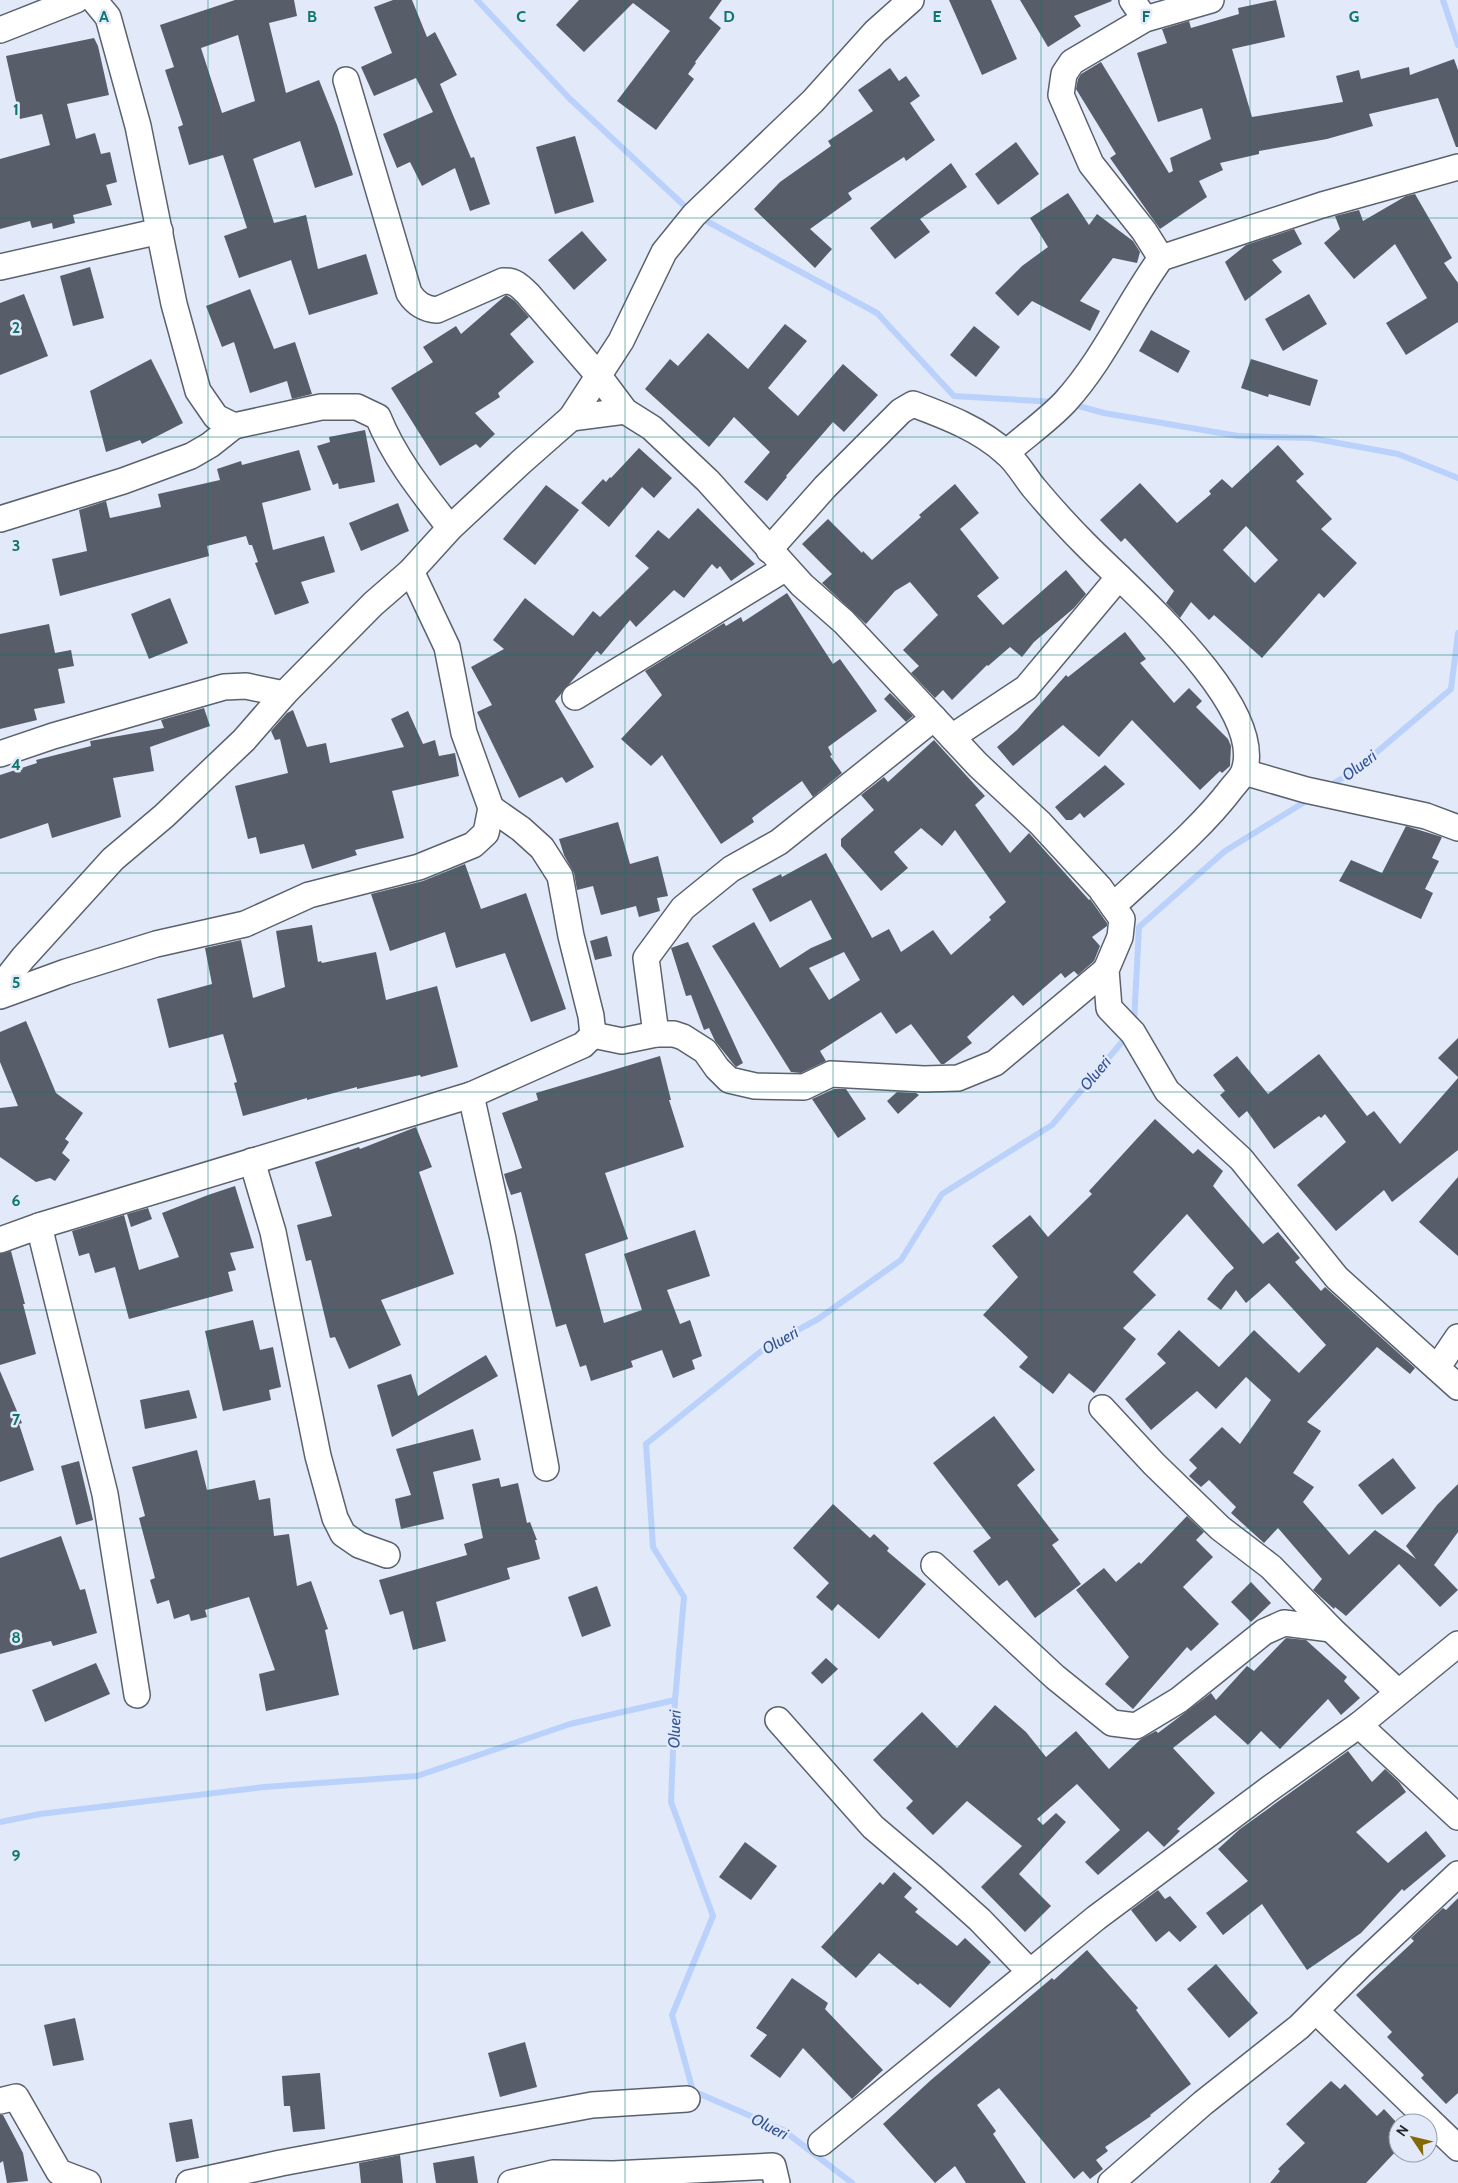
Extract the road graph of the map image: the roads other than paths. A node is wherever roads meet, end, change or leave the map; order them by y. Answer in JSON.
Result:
{"nodes":[{"id":1,"x":76,"y":0,"type":"edge"},
{"id":2,"x":94,"y":0,"type":"edge"},
{"id":3,"x":911,"y":0,"type":"edge"},
{"id":4,"x":1211,"y":0,"type":"edge"},
{"id":5,"x":1138,"y":9,"type":"edge"},
{"id":6,"x":0,"y":30,"type":"edge"},
{"id":7,"x":346,"y":80,"type":"dead end"},
{"id":8,"x":1458,"y":167,"type":"edge"},
{"id":9,"x":160,"y":231,"type":"junction"},
{"id":10,"x":1161,"y":258,"type":"junction"},
{"id":11,"x":0,"y":267,"type":"edge"},
{"id":12,"x":598,"y":375,"type":"junction"},
{"id":13,"x":625,"y":411,"type":"junction"},
{"id":14,"x":571,"y":418,"type":"junction"},
{"id":15,"x":234,"y":426,"type":"junction"},
{"id":16,"x":1006,"y":453,"type":"junction"},
{"id":17,"x":0,"y":519,"type":"edge"},
{"id":18,"x":450,"y":528,"type":"junction"},
{"id":19,"x":769,"y":550,"type":"junction"},
{"id":20,"x":786,"y":568,"type":"junction"},
{"id":21,"x":412,"y":571,"type":"junction"},
{"id":22,"x":1119,"y":577,"type":"junction"},
{"id":23,"x":284,"y":694,"type":"junction"},
{"id":24,"x":575,"y":697,"type":"dead end"},
{"id":25,"x":934,"y":718,"type":"junction"},
{"id":26,"x":952,"y":737,"type":"junction"},
{"id":27,"x":0,"y":754,"type":"edge"},
{"id":28,"x":1244,"y":772,"type":"junction"},
{"id":29,"x":492,"y":808,"type":"junction"},
{"id":30,"x":1458,"y":828,"type":"edge"},
{"id":31,"x":1113,"y":906,"type":"junction"},
{"id":32,"x":1106,"y":970,"type":"junction"},
{"id":33,"x":0,"y":987,"type":"edge"},
{"id":34,"x":0,"y":996,"type":"edge"},
{"id":35,"x":656,"y":1034,"type":"junction"},
{"id":36,"x":593,"y":1035,"type":"junction"},
{"id":37,"x":472,"y":1095,"type":"junction"},
{"id":38,"x":252,"y":1161,"type":"junction"},
{"id":39,"x":39,"y":1226,"type":"junction"},
{"id":40,"x":0,"y":1240,"type":"edge"},
{"id":41,"x":1458,"y":1337,"type":"edge"},
{"id":42,"x":1437,"y":1368,"type":"junction"},
{"id":43,"x":1458,"y":1387,"type":"edge"},
{"id":44,"x":1102,"y":1408,"type":"dead end"},
{"id":45,"x":546,"y":1468,"type":"dead end"},
{"id":46,"x":387,"y":1555,"type":"dead end"},
{"id":47,"x":934,"y":1565,"type":"dead end"},
{"id":48,"x":1332,"y":1629,"type":"junction"},
{"id":49,"x":1458,"y":1644,"type":"edge"},
{"id":50,"x":1398,"y":1692,"type":"junction"},
{"id":51,"x":137,"y":1694,"type":"dead end"},
{"id":52,"x":778,"y":1720,"type":"dead end"},
{"id":53,"x":1359,"y":1725,"type":"junction"},
{"id":54,"x":1458,"y":1817,"type":"edge"},
{"id":55,"x":1458,"y":1874,"type":"edge"},
{"id":56,"x":1030,"y":1972,"type":"junction"},
{"id":57,"x":1316,"y":2010,"type":"junction"},
{"id":58,"x":687,"y":2099,"type":"dead end"},
{"id":59,"x":0,"y":2101,"type":"edge"},
{"id":60,"x":820,"y":2143,"type":"dead end"},
{"id":61,"x":1458,"y":2148,"type":"edge"},
{"id":62,"x":56,"y":2178,"type":"edge"},
{"id":63,"x":88,"y":2183,"type":"edge"},
{"id":64,"x":190,"y":2183,"type":"edge"},
{"id":65,"x":510,"y":2183,"type":"edge"},
{"id":66,"x":777,"y":2183,"type":"edge"},
{"id":67,"x":1111,"y":2183,"type":"edge"}],
"edges":[{"from":1,"to":6,"type":"street"},
{"from":2,"to":9,"type":"street"},
{"from":3,"to":12,"type":"street"},
{"from":4,"to":5,"type":"street"},
{"from":5,"to":10,"type":"street"},
{"from":7,"to":12,"type":"street"},
{"from":8,"to":10,"type":"street"},
{"from":9,"to":11,"type":"street"},
{"from":9,"to":15,"type":"street"},
{"from":10,"to":16,"type":"street"},
{"from":12,"to":13,"type":"street"},
{"from":12,"to":14,"type":"street"},
{"from":13,"to":14,"type":"street"},
{"from":13,"to":19,"type":"street"},
{"from":14,"to":18,"type":"street"},
{"from":15,"to":17,"type":"street"},
{"from":15,"to":18,"type":"street"},
{"from":16,"to":19,"type":"street"},
{"from":16,"to":22,"type":"street"},
{"from":18,"to":21,"type":"street"},
{"from":19,"to":20,"type":"street"},
{"from":20,"to":24,"type":"street"},
{"from":20,"to":25,"type":"street"},
{"from":21,"to":23,"type":"street"},
{"from":21,"to":29,"type":"street"},
{"from":22,"to":26,"type":"street"},
{"from":22,"to":28,"type":"street"},
{"from":23,"to":27,"type":"street"},
{"from":23,"to":33,"type":"street"},
{"from":25,"to":26,"type":"street"},
{"from":25,"to":35,"type":"street"},
{"from":26,"to":31,"type":"street"},
{"from":28,"to":30,"type":"street"},
{"from":28,"to":31,"type":"street"},
{"from":29,"to":34,"type":"street"},
{"from":29,"to":36,"type":"street"},
{"from":31,"to":32,"type":"street"},
{"from":32,"to":35,"type":"street"},
{"from":32,"to":42,"type":"street"},
{"from":35,"to":36,"type":"street"},
{"from":36,"to":37,"type":"street"},
{"from":37,"to":38,"type":"street"},
{"from":37,"to":45,"type":"street"},
{"from":38,"to":39,"type":"street"},
{"from":38,"to":46,"type":"street"},
{"from":39,"to":40,"type":"street"},
{"from":39,"to":51,"type":"street"},
{"from":41,"to":42,"type":"street"},
{"from":42,"to":43,"type":"street"},
{"from":44,"to":48,"type":"street"},
{"from":47,"to":48,"type":"street"},
{"from":48,"to":50,"type":"street"},
{"from":49,"to":50,"type":"street"},
{"from":50,"to":53,"type":"street"},
{"from":52,"to":56,"type":"street"},
{"from":53,"to":54,"type":"street"},
{"from":53,"to":56,"type":"street"},
{"from":55,"to":57,"type":"street"},
{"from":56,"to":60,"type":"street"},
{"from":57,"to":61,"type":"street"},
{"from":57,"to":67,"type":"street"},
{"from":58,"to":64,"type":"street"},
{"from":59,"to":62,"type":"street"},
{"from":62,"to":63,"type":"street"},
{"from":65,"to":66,"type":"street"}]}
